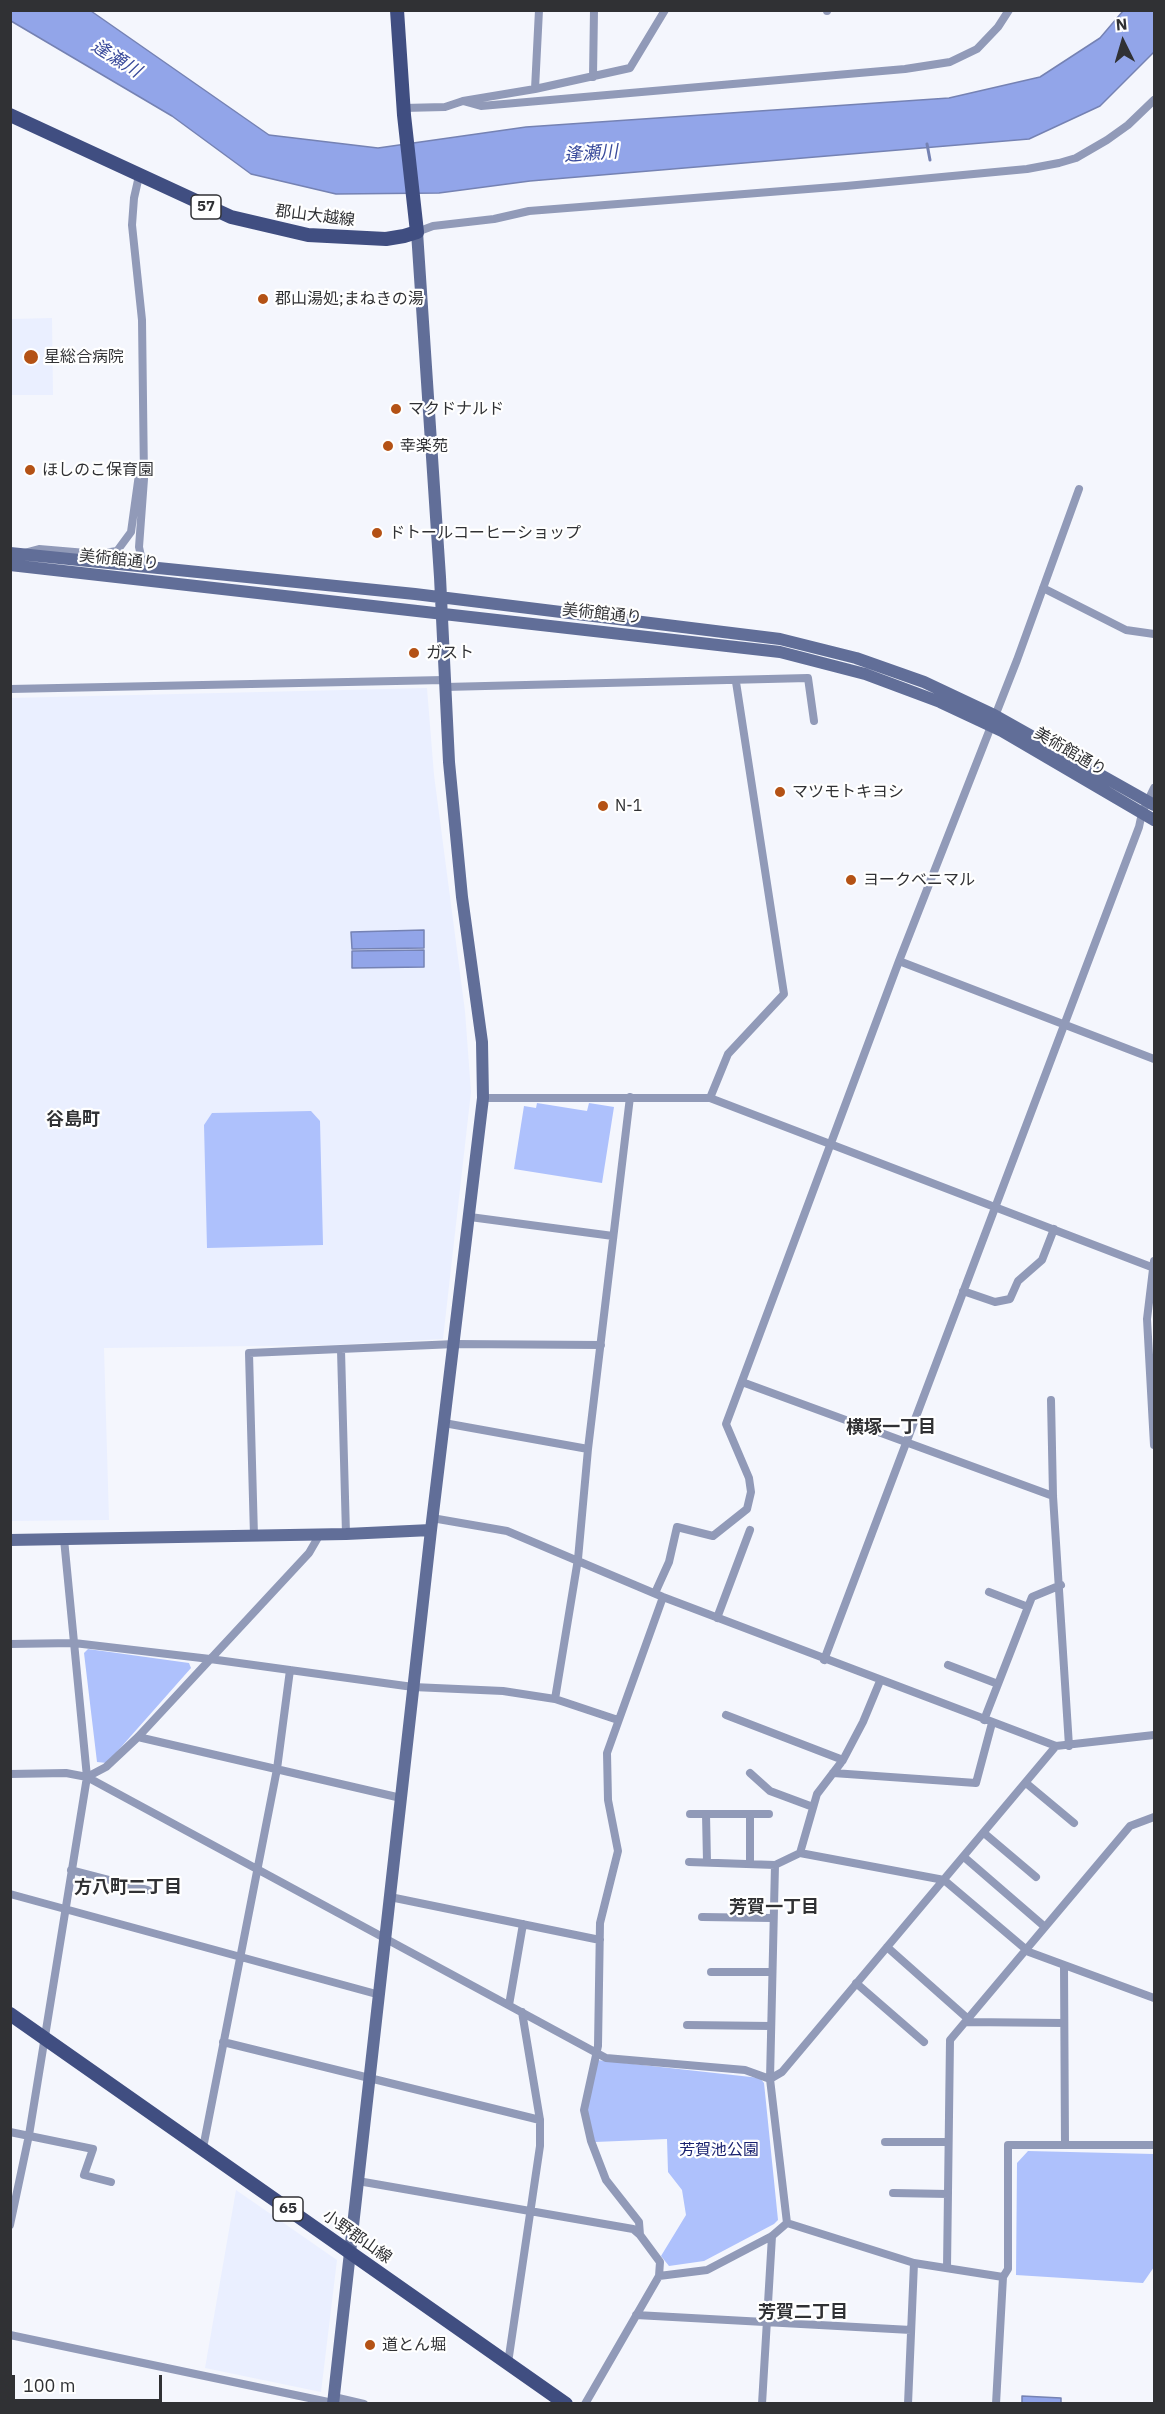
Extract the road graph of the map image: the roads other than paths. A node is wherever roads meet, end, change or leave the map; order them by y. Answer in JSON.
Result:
{"nodes":[{"id":1,"x":397,"y":10,"type":"edge"},
{"id":2,"x":539,"y":10,"type":"edge"},
{"id":3,"x":594,"y":10,"type":"edge"},
{"id":4,"x":665,"y":10,"type":"edge"},
{"id":5,"x":1009,"y":10,"type":"edge"},
{"id":6,"x":593,"y":77,"type":"junction"},
{"id":7,"x":535,"y":89,"type":"junction"},
{"id":8,"x":1155,"y":100,"type":"edge"},
{"id":9,"x":463,"y":101,"type":"junction"},
{"id":10,"x":1155,"y":109,"type":"edge"},
{"id":11,"x":404,"y":111,"type":"junction"},
{"id":12,"x":1142,"y":112,"type":"junction"},
{"id":13,"x":10,"y":114,"type":"edge"},
{"id":14,"x":139,"y":176,"type":"junction"},
{"id":15,"x":417,"y":227,"type":"junction"},
{"id":16,"x":142,"y":464,"type":"junction"},
{"id":17,"x":1079,"y":489,"type":"dead end"},
{"id":18,"x":16,"y":554,"type":"edge"},
{"id":19,"x":10,"y":565,"type":"edge"},
{"id":20,"x":152,"y":568,"type":"junction"},
{"id":21,"x":1043,"y":588,"type":"junction"},
{"id":22,"x":441,"y":598,"type":"junction"},
{"id":23,"x":442,"y":613,"type":"junction"},
{"id":24,"x":1155,"y":633,"type":"edge"},
{"id":25,"x":736,"y":682,"type":"junction"},
{"id":26,"x":445,"y":683,"type":"junction"},
{"id":27,"x":10,"y":689,"type":"edge"},
{"id":28,"x":992,"y":720,"type":"junction"},
{"id":29,"x":814,"y":721,"type":"dead end"},
{"id":30,"x":1155,"y":788,"type":"edge"},
{"id":31,"x":1148,"y":806,"type":"edge"},
{"id":32,"x":1155,"y":820,"type":"edge"},
{"id":33,"x":898,"y":961,"type":"junction"},
{"id":34,"x":1063,"y":1025,"type":"junction"},
{"id":35,"x":1155,"y":1059,"type":"edge"},
{"id":36,"x":630,"y":1097,"type":"junction"},
{"id":37,"x":483,"y":1098,"type":"junction"},
{"id":38,"x":710,"y":1098,"type":"junction"},
{"id":39,"x":831,"y":1146,"type":"junction"},
{"id":40,"x":994,"y":1205,"type":"junction"},
{"id":41,"x":470,"y":1217,"type":"junction"},
{"id":42,"x":1054,"y":1229,"type":"junction"},
{"id":43,"x":613,"y":1236,"type":"junction"},
{"id":44,"x":1154,"y":1266,"type":"edge"},
{"id":45,"x":963,"y":1291,"type":"junction"},
{"id":46,"x":455,"y":1344,"type":"junction"},
{"id":47,"x":601,"y":1344,"type":"junction"},
{"id":48,"x":341,"y":1350,"type":"junction"},
{"id":49,"x":742,"y":1382,"type":"junction"},
{"id":50,"x":1051,"y":1400,"type":"dead end"},
{"id":51,"x":444,"y":1423,"type":"junction"},
{"id":52,"x":906,"y":1442,"type":"junction"},
{"id":53,"x":1155,"y":1445,"type":"edge"},
{"id":54,"x":588,"y":1449,"type":"junction"},
{"id":55,"x":1053,"y":1496,"type":"junction"},
{"id":56,"x":431,"y":1524,"type":"junction"},
{"id":57,"x":750,"y":1530,"type":"dead end"},
{"id":58,"x":320,"y":1534,"type":"junction"},
{"id":59,"x":346,"y":1534,"type":"junction"},
{"id":60,"x":254,"y":1536,"type":"junction"},
{"id":61,"x":64,"y":1539,"type":"junction"},
{"id":62,"x":10,"y":1540,"type":"edge"},
{"id":63,"x":578,"y":1559,"type":"junction"},
{"id":64,"x":1061,"y":1585,"type":"junction"},
{"id":65,"x":989,"y":1592,"type":"dead end"},
{"id":66,"x":659,"y":1595,"type":"junction"},
{"id":67,"x":1028,"y":1607,"type":"junction"},
{"id":68,"x":717,"y":1618,"type":"junction"},
{"id":69,"x":74,"y":1643,"type":"junction"},
{"id":70,"x":10,"y":1644,"type":"edge"},
{"id":71,"x":210,"y":1659,"type":"junction"},
{"id":72,"x":824,"y":1660,"type":"junction"},
{"id":73,"x":948,"y":1665,"type":"dead end"},
{"id":74,"x":290,"y":1670,"type":"junction"},
{"id":75,"x":880,"y":1681,"type":"junction"},
{"id":76,"x":998,"y":1684,"type":"junction"},
{"id":77,"x":413,"y":1687,"type":"junction"},
{"id":78,"x":555,"y":1699,"type":"junction"},
{"id":79,"x":726,"y":1715,"type":"dead end"},
{"id":80,"x":618,"y":1720,"type":"junction"},
{"id":81,"x":988,"y":1721,"type":"junction"},
{"id":82,"x":1155,"y":1734,"type":"edge"},
{"id":83,"x":138,"y":1737,"type":"junction"},
{"id":84,"x":1056,"y":1746,"type":"junction"},
{"id":85,"x":1069,"y":1746,"type":"junction"},
{"id":86,"x":843,"y":1760,"type":"junction"},
{"id":87,"x":277,"y":1769,"type":"junction"},
{"id":88,"x":750,"y":1773,"type":"dead end"},
{"id":89,"x":833,"y":1773,"type":"junction"},
{"id":90,"x":10,"y":1774,"type":"edge"},
{"id":91,"x":87,"y":1777,"type":"junction"},
{"id":92,"x":1026,"y":1783,"type":"junction"},
{"id":93,"x":401,"y":1798,"type":"junction"},
{"id":94,"x":813,"y":1807,"type":"junction"},
{"id":95,"x":690,"y":1814,"type":"dead end"},
{"id":96,"x":706,"y":1814,"type":"junction"},
{"id":97,"x":769,"y":1814,"type":"dead end"},
{"id":98,"x":750,"y":1815,"type":"junction"},
{"id":99,"x":1155,"y":1817,"type":"edge"},
{"id":100,"x":1074,"y":1823,"type":"dead end"},
{"id":101,"x":984,"y":1833,"type":"junction"},
{"id":102,"x":800,"y":1853,"type":"junction"},
{"id":103,"x":964,"y":1857,"type":"junction"},
{"id":104,"x":689,"y":1862,"type":"dead end"},
{"id":105,"x":707,"y":1862,"type":"junction"},
{"id":106,"x":750,"y":1862,"type":"junction"},
{"id":107,"x":776,"y":1865,"type":"junction"},
{"id":108,"x":71,"y":1870,"type":"junction"},
{"id":109,"x":256,"y":1871,"type":"junction"},
{"id":110,"x":1036,"y":1877,"type":"dead end"},
{"id":111,"x":944,"y":1880,"type":"junction"},
{"id":112,"x":148,"y":1890,"type":"dead end"},
{"id":113,"x":10,"y":1894,"type":"edge"},
{"id":114,"x":390,"y":1897,"type":"junction"},
{"id":115,"x":65,"y":1910,"type":"junction"},
{"id":116,"x":702,"y":1917,"type":"dead end"},
{"id":117,"x":772,"y":1918,"type":"junction"},
{"id":118,"x":523,"y":1924,"type":"junction"},
{"id":119,"x":1045,"y":1927,"type":"junction"},
{"id":120,"x":386,"y":1939,"type":"junction"},
{"id":121,"x":600,"y":1940,"type":"junction"},
{"id":122,"x":886,"y":1947,"type":"junction"},
{"id":123,"x":1026,"y":1950,"type":"junction"},
{"id":124,"x":239,"y":1958,"type":"junction"},
{"id":125,"x":1064,"y":1965,"type":"junction"},
{"id":126,"x":711,"y":1972,"type":"dead end"},
{"id":127,"x":772,"y":1972,"type":"junction"},
{"id":128,"x":856,"y":1983,"type":"junction"},
{"id":129,"x":380,"y":1995,"type":"junction"},
{"id":130,"x":1155,"y":1998,"type":"edge"},
{"id":131,"x":509,"y":2005,"type":"junction"},
{"id":132,"x":522,"y":2012,"type":"junction"},
{"id":133,"x":10,"y":2014,"type":"edge"},
{"id":134,"x":967,"y":2020,"type":"junction"},
{"id":135,"x":1064,"y":2023,"type":"junction"},
{"id":136,"x":687,"y":2025,"type":"dead end"},
{"id":137,"x":771,"y":2026,"type":"junction"},
{"id":138,"x":45,"y":2038,"type":"junction"},
{"id":139,"x":223,"y":2042,"type":"junction"},
{"id":140,"x":924,"y":2042,"type":"dead end"},
{"id":141,"x":596,"y":2052,"type":"junction"},
{"id":142,"x":770,"y":2079,"type":"junction"},
{"id":143,"x":371,"y":2080,"type":"junction"},
{"id":144,"x":540,"y":2120,"type":"junction"},
{"id":145,"x":10,"y":2132,"type":"edge"},
{"id":146,"x":29,"y":2135,"type":"junction"},
{"id":147,"x":885,"y":2142,"type":"dead end"},
{"id":148,"x":948,"y":2142,"type":"junction"},
{"id":149,"x":1065,"y":2145,"type":"junction"},
{"id":150,"x":1155,"y":2145,"type":"edge"},
{"id":151,"x":203,"y":2148,"type":"junction"},
{"id":152,"x":358,"y":2181,"type":"junction"},
{"id":153,"x":111,"y":2182,"type":"dead end"},
{"id":154,"x":893,"y":2193,"type":"dead end"},
{"id":155,"x":948,"y":2194,"type":"junction"},
{"id":156,"x":530,"y":2210,"type":"junction"},
{"id":157,"x":787,"y":2223,"type":"junction"},
{"id":158,"x":10,"y":2225,"type":"edge"},
{"id":159,"x":640,"y":2235,"type":"junction"},
{"id":160,"x":772,"y":2236,"type":"junction"},
{"id":161,"x":351,"y":2254,"type":"junction"},
{"id":162,"x":914,"y":2263,"type":"junction"},
{"id":163,"x":946,"y":2268,"type":"junction"},
{"id":164,"x":659,"y":2276,"type":"junction"},
{"id":165,"x":1003,"y":2277,"type":"junction"},
{"id":166,"x":636,"y":2315,"type":"junction"},
{"id":167,"x":767,"y":2322,"type":"junction"},
{"id":168,"x":911,"y":2330,"type":"junction"},
{"id":169,"x":10,"y":2335,"type":"edge"},
{"id":170,"x":508,"y":2363,"type":"junction"},
{"id":171,"x":333,"y":2401,"type":"edge"},
{"id":172,"x":364,"y":2403,"type":"edge"},
{"id":173,"x":566,"y":2403,"type":"edge"},
{"id":174,"x":585,"y":2403,"type":"edge"},
{"id":175,"x":762,"y":2403,"type":"edge"},
{"id":176,"x":908,"y":2403,"type":"edge"},
{"id":177,"x":996,"y":2403,"type":"edge"}],
"edges":[{"from":1,"to":11,"type":"main road"},
{"from":2,"to":7,"type":"street"},
{"from":3,"to":6,"type":"street"},
{"from":4,"to":6,"type":"street"},
{"from":5,"to":9,"type":"street"},
{"from":6,"to":7,"type":"street"},
{"from":7,"to":9,"type":"street"},
{"from":8,"to":12,"type":"street"},
{"from":9,"to":11,"type":"street"},
{"from":10,"to":12,"type":"street"},
{"from":11,"to":15,"type":"main road"},
{"from":12,"to":15,"type":"street"},
{"from":13,"to":14,"type":"main road","name":"郡山大越線","number":"57"},
{"from":14,"to":15,"type":"main road","name":"郡山大越線","number":"57"},
{"from":14,"to":16,"type":"street"},
{"from":15,"to":22,"type":"street"},
{"from":16,"to":18,"type":"street"},
{"from":16,"to":20,"type":"street"},
{"from":17,"to":21,"type":"street"},
{"from":18,"to":20,"type":"street","name":"美術館通り"},
{"from":19,"to":23,"type":"street","name":"美術館通り"},
{"from":20,"to":22,"type":"street","name":"美術館通り"},
{"from":21,"to":24,"type":"street"},
{"from":21,"to":28,"type":"street"},
{"from":22,"to":23,"type":"street"},
{"from":22,"to":28,"type":"street","name":"美術館通り"},
{"from":23,"to":26,"type":"street"},
{"from":23,"to":28,"type":"street","name":"美術館通り"},
{"from":25,"to":26,"type":"street"},
{"from":25,"to":29,"type":"street"},
{"from":25,"to":38,"type":"street"},
{"from":26,"to":27,"type":"street"},
{"from":26,"to":37,"type":"street"},
{"from":28,"to":31,"type":"street","name":"美術館通り"},
{"from":28,"to":33,"type":"street"},
{"from":30,"to":31,"type":"street"},
{"from":31,"to":32,"type":"street","name":"美術館通り"},
{"from":31,"to":34,"type":"street"},
{"from":33,"to":34,"type":"street"},
{"from":33,"to":39,"type":"street"},
{"from":34,"to":35,"type":"street"},
{"from":34,"to":40,"type":"street"},
{"from":36,"to":37,"type":"street"},
{"from":36,"to":38,"type":"street"},
{"from":36,"to":43,"type":"street"},
{"from":37,"to":41,"type":"street"},
{"from":38,"to":39,"type":"street"},
{"from":39,"to":40,"type":"street"},
{"from":39,"to":49,"type":"street"},
{"from":40,"to":42,"type":"street"},
{"from":40,"to":45,"type":"street"},
{"from":41,"to":43,"type":"street"},
{"from":41,"to":46,"type":"street"},
{"from":42,"to":44,"type":"street"},
{"from":42,"to":45,"type":"street"},
{"from":43,"to":47,"type":"street"},
{"from":44,"to":53,"type":"street"},
{"from":45,"to":52,"type":"street"},
{"from":46,"to":47,"type":"street"},
{"from":46,"to":48,"type":"street"},
{"from":46,"to":51,"type":"street"},
{"from":47,"to":54,"type":"street"},
{"from":48,"to":59,"type":"street"},
{"from":48,"to":60,"type":"street"},
{"from":49,"to":52,"type":"street"},
{"from":49,"to":66,"type":"street"},
{"from":50,"to":55,"type":"street"},
{"from":51,"to":54,"type":"street"},
{"from":51,"to":56,"type":"street"},
{"from":52,"to":55,"type":"street"},
{"from":52,"to":72,"type":"street"},
{"from":54,"to":63,"type":"street"},
{"from":55,"to":64,"type":"street"},
{"from":56,"to":59,"type":"street"},
{"from":56,"to":63,"type":"street"},
{"from":56,"to":77,"type":"street"},
{"from":57,"to":68,"type":"street"},
{"from":58,"to":59,"type":"street"},
{"from":58,"to":60,"type":"street"},
{"from":58,"to":71,"type":"street"},
{"from":60,"to":61,"type":"street"},
{"from":61,"to":62,"type":"street"},
{"from":61,"to":69,"type":"street"},
{"from":63,"to":66,"type":"street"},
{"from":63,"to":78,"type":"street"},
{"from":64,"to":67,"type":"street"},
{"from":64,"to":85,"type":"street"},
{"from":65,"to":67,"type":"street"},
{"from":66,"to":68,"type":"street"},
{"from":66,"to":80,"type":"street"},
{"from":67,"to":76,"type":"street"},
{"from":68,"to":72,"type":"street"},
{"from":69,"to":70,"type":"street"},
{"from":69,"to":71,"type":"street"},
{"from":69,"to":91,"type":"street"},
{"from":71,"to":74,"type":"street"},
{"from":71,"to":83,"type":"street"},
{"from":72,"to":75,"type":"street"},
{"from":73,"to":76,"type":"street"},
{"from":74,"to":77,"type":"street"},
{"from":74,"to":87,"type":"street"},
{"from":75,"to":81,"type":"street"},
{"from":75,"to":86,"type":"street"},
{"from":76,"to":81,"type":"street"},
{"from":77,"to":78,"type":"street"},
{"from":77,"to":93,"type":"street"},
{"from":78,"to":80,"type":"street"},
{"from":79,"to":86,"type":"street"},
{"from":80,"to":121,"type":"street"},
{"from":81,"to":84,"type":"street"},
{"from":81,"to":89,"type":"street"},
{"from":82,"to":85,"type":"street"},
{"from":83,"to":87,"type":"street"},
{"from":83,"to":91,"type":"street"},
{"from":84,"to":85,"type":"street"},
{"from":84,"to":92,"type":"street"},
{"from":86,"to":89,"type":"street"},
{"from":87,"to":93,"type":"street"},
{"from":87,"to":109,"type":"street"},
{"from":88,"to":94,"type":"street"},
{"from":89,"to":94,"type":"street"},
{"from":90,"to":91,"type":"street"},
{"from":91,"to":108,"type":"street"},
{"from":91,"to":109,"type":"street"},
{"from":92,"to":100,"type":"street"},
{"from":92,"to":101,"type":"street"},
{"from":93,"to":114,"type":"street"},
{"from":94,"to":102,"type":"street"},
{"from":95,"to":96,"type":"street"},
{"from":96,"to":98,"type":"street"},
{"from":96,"to":105,"type":"street"},
{"from":97,"to":98,"type":"street"},
{"from":98,"to":106,"type":"street"},
{"from":99,"to":119,"type":"street"},
{"from":101,"to":103,"type":"street"},
{"from":101,"to":110,"type":"street"},
{"from":102,"to":107,"type":"street"},
{"from":102,"to":111,"type":"street"},
{"from":103,"to":111,"type":"street"},
{"from":103,"to":119,"type":"street"},
{"from":104,"to":105,"type":"street"},
{"from":105,"to":106,"type":"street"},
{"from":106,"to":107,"type":"street"},
{"from":107,"to":117,"type":"street"},
{"from":108,"to":112,"type":"street"},
{"from":108,"to":115,"type":"street"},
{"from":109,"to":120,"type":"street"},
{"from":109,"to":124,"type":"street"},
{"from":111,"to":122,"type":"street"},
{"from":111,"to":123,"type":"street"},
{"from":113,"to":115,"type":"street"},
{"from":114,"to":118,"type":"street"},
{"from":114,"to":120,"type":"street"},
{"from":115,"to":124,"type":"street"},
{"from":115,"to":138,"type":"street"},
{"from":116,"to":117,"type":"street"},
{"from":117,"to":127,"type":"street"},
{"from":118,"to":121,"type":"street"},
{"from":118,"to":131,"type":"street"},
{"from":119,"to":123,"type":"street"},
{"from":120,"to":129,"type":"street"},
{"from":120,"to":131,"type":"street"},
{"from":121,"to":141,"type":"street"},
{"from":122,"to":128,"type":"street"},
{"from":122,"to":134,"type":"street"},
{"from":123,"to":125,"type":"street"},
{"from":123,"to":134,"type":"street"},
{"from":124,"to":129,"type":"street"},
{"from":124,"to":139,"type":"street"},
{"from":125,"to":130,"type":"street"},
{"from":125,"to":135,"type":"street"},
{"from":126,"to":127,"type":"street"},
{"from":127,"to":137,"type":"street"},
{"from":128,"to":140,"type":"street"},
{"from":128,"to":142,"type":"street"},
{"from":129,"to":143,"type":"street"},
{"from":131,"to":132,"type":"street"},
{"from":132,"to":141,"type":"street"},
{"from":132,"to":144,"type":"street"},
{"from":133,"to":138,"type":"main road","name":"小野郡山線","number":"65"},
{"from":134,"to":135,"type":"street"},
{"from":134,"to":148,"type":"street"},
{"from":135,"to":149,"type":"street"},
{"from":136,"to":137,"type":"street"},
{"from":137,"to":142,"type":"street"},
{"from":138,"to":146,"type":"street"},
{"from":138,"to":151,"type":"main road","name":"小野郡山線","number":"65"},
{"from":139,"to":143,"type":"street"},
{"from":139,"to":151,"type":"street"},
{"from":141,"to":142,"type":"street"},
{"from":141,"to":159,"type":"street"},
{"from":142,"to":157,"type":"street"},
{"from":143,"to":144,"type":"street"},
{"from":143,"to":152,"type":"street"},
{"from":144,"to":156,"type":"street"},
{"from":145,"to":146,"type":"street"},
{"from":146,"to":153,"type":"street"},
{"from":146,"to":158,"type":"street"},
{"from":147,"to":148,"type":"street"},
{"from":148,"to":155,"type":"street"},
{"from":149,"to":150,"type":"street"},
{"from":149,"to":165,"type":"street"},
{"from":151,"to":161,"type":"main road","name":"小野郡山線","number":"65"},
{"from":152,"to":156,"type":"street"},
{"from":152,"to":161,"type":"street"},
{"from":154,"to":155,"type":"street"},
{"from":155,"to":163,"type":"street"},
{"from":156,"to":159,"type":"street"},
{"from":156,"to":170,"type":"street"},
{"from":157,"to":160,"type":"street"},
{"from":157,"to":162,"type":"street"},
{"from":159,"to":164,"type":"street"},
{"from":160,"to":164,"type":"street"},
{"from":160,"to":167,"type":"street"},
{"from":161,"to":170,"type":"main road","name":"小野郡山線","number":"65"},
{"from":161,"to":171,"type":"street"},
{"from":162,"to":163,"type":"street"},
{"from":162,"to":168,"type":"street"},
{"from":163,"to":165,"type":"street"},
{"from":164,"to":166,"type":"street"},
{"from":165,"to":177,"type":"street"},
{"from":166,"to":167,"type":"street"},
{"from":166,"to":174,"type":"street"},
{"from":167,"to":168,"type":"street"},
{"from":167,"to":175,"type":"street"},
{"from":168,"to":176,"type":"street"},
{"from":169,"to":171,"type":"street"},
{"from":170,"to":173,"type":"main road","name":"小野郡山線","number":"65"},
{"from":171,"to":172,"type":"street"}]}
